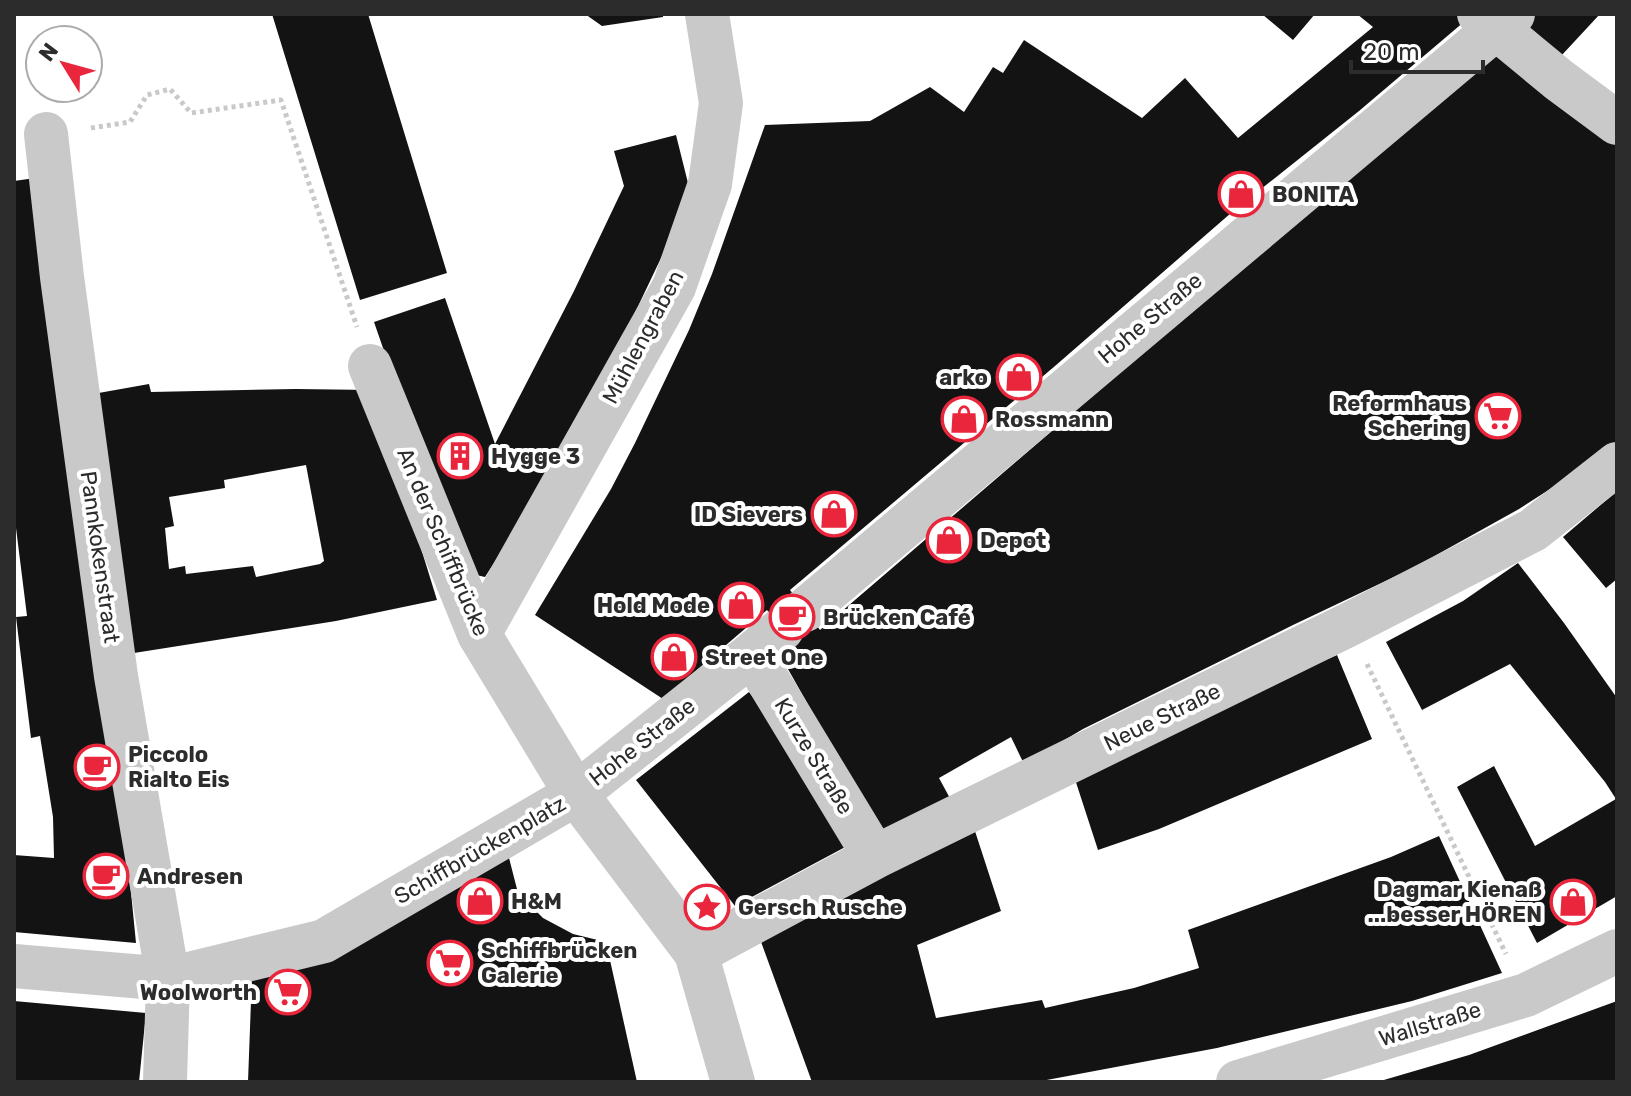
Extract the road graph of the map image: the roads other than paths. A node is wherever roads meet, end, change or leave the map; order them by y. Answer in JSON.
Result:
{"nodes":[{"id":1,"x":707,"y":14,"type":"edge"},
{"id":2,"x":1496,"y":19,"type":"edge"},
{"id":3,"x":1617,"y":123,"type":"edge"},
{"id":4,"x":33,"y":135,"type":"edge"},
{"id":5,"x":370,"y":366,"type":"road end"},
{"id":6,"x":1617,"y":464,"type":"edge"},
{"id":7,"x":780,"y":631,"type":"junction"},
{"id":8,"x":479,"y":634,"type":"junction"},
{"id":9,"x":576,"y":794,"type":"junction"},
{"id":10,"x":875,"y":857,"type":"junction"},
{"id":11,"x":1617,"y":951,"type":"edge"},
{"id":12,"x":696,"y":953,"type":"junction"},
{"id":13,"x":14,"y":966,"type":"edge"},
{"id":14,"x":168,"y":979,"type":"junction"},
{"id":15,"x":165,"y":1082,"type":"edge"},
{"id":16,"x":733,"y":1082,"type":"edge"},
{"id":17,"x":1238,"y":1082,"type":"edge"}],
"edges":[{"from":1,"to":8,"type":"street","name":"Mühlengraben"},
{"from":2,"to":3,"type":"street"},
{"from":2,"to":7,"type":"street","name":"Hohe Straße"},
{"from":4,"to":14,"type":"street","name":"Pannkokenstraat"},
{"from":5,"to":8,"type":"street","name":"An der Schiffbrücke"},
{"from":6,"to":10,"type":"street","name":"Neue Straße"},
{"from":7,"to":9,"type":"street","name":"Hohe Straße"},
{"from":7,"to":10,"type":"street","name":"Kurze Straße"},
{"from":8,"to":9,"type":"street","name":"An der Schiffbrücke"},
{"from":9,"to":12,"type":"street","name":"Schiffbrückenplatz"},
{"from":9,"to":14,"type":"street","name":"Schiffbrückenplatz"},
{"from":10,"to":12,"type":"street","name":"Neue Straße"},
{"from":11,"to":17,"type":"street","name":"Wallstraße"},
{"from":12,"to":16,"type":"street","name":"Schiffbrückenplatz"},
{"from":13,"to":14,"type":"street","name":"Schiffbrückenplatz"},
{"from":14,"to":15,"type":"street"}]}
